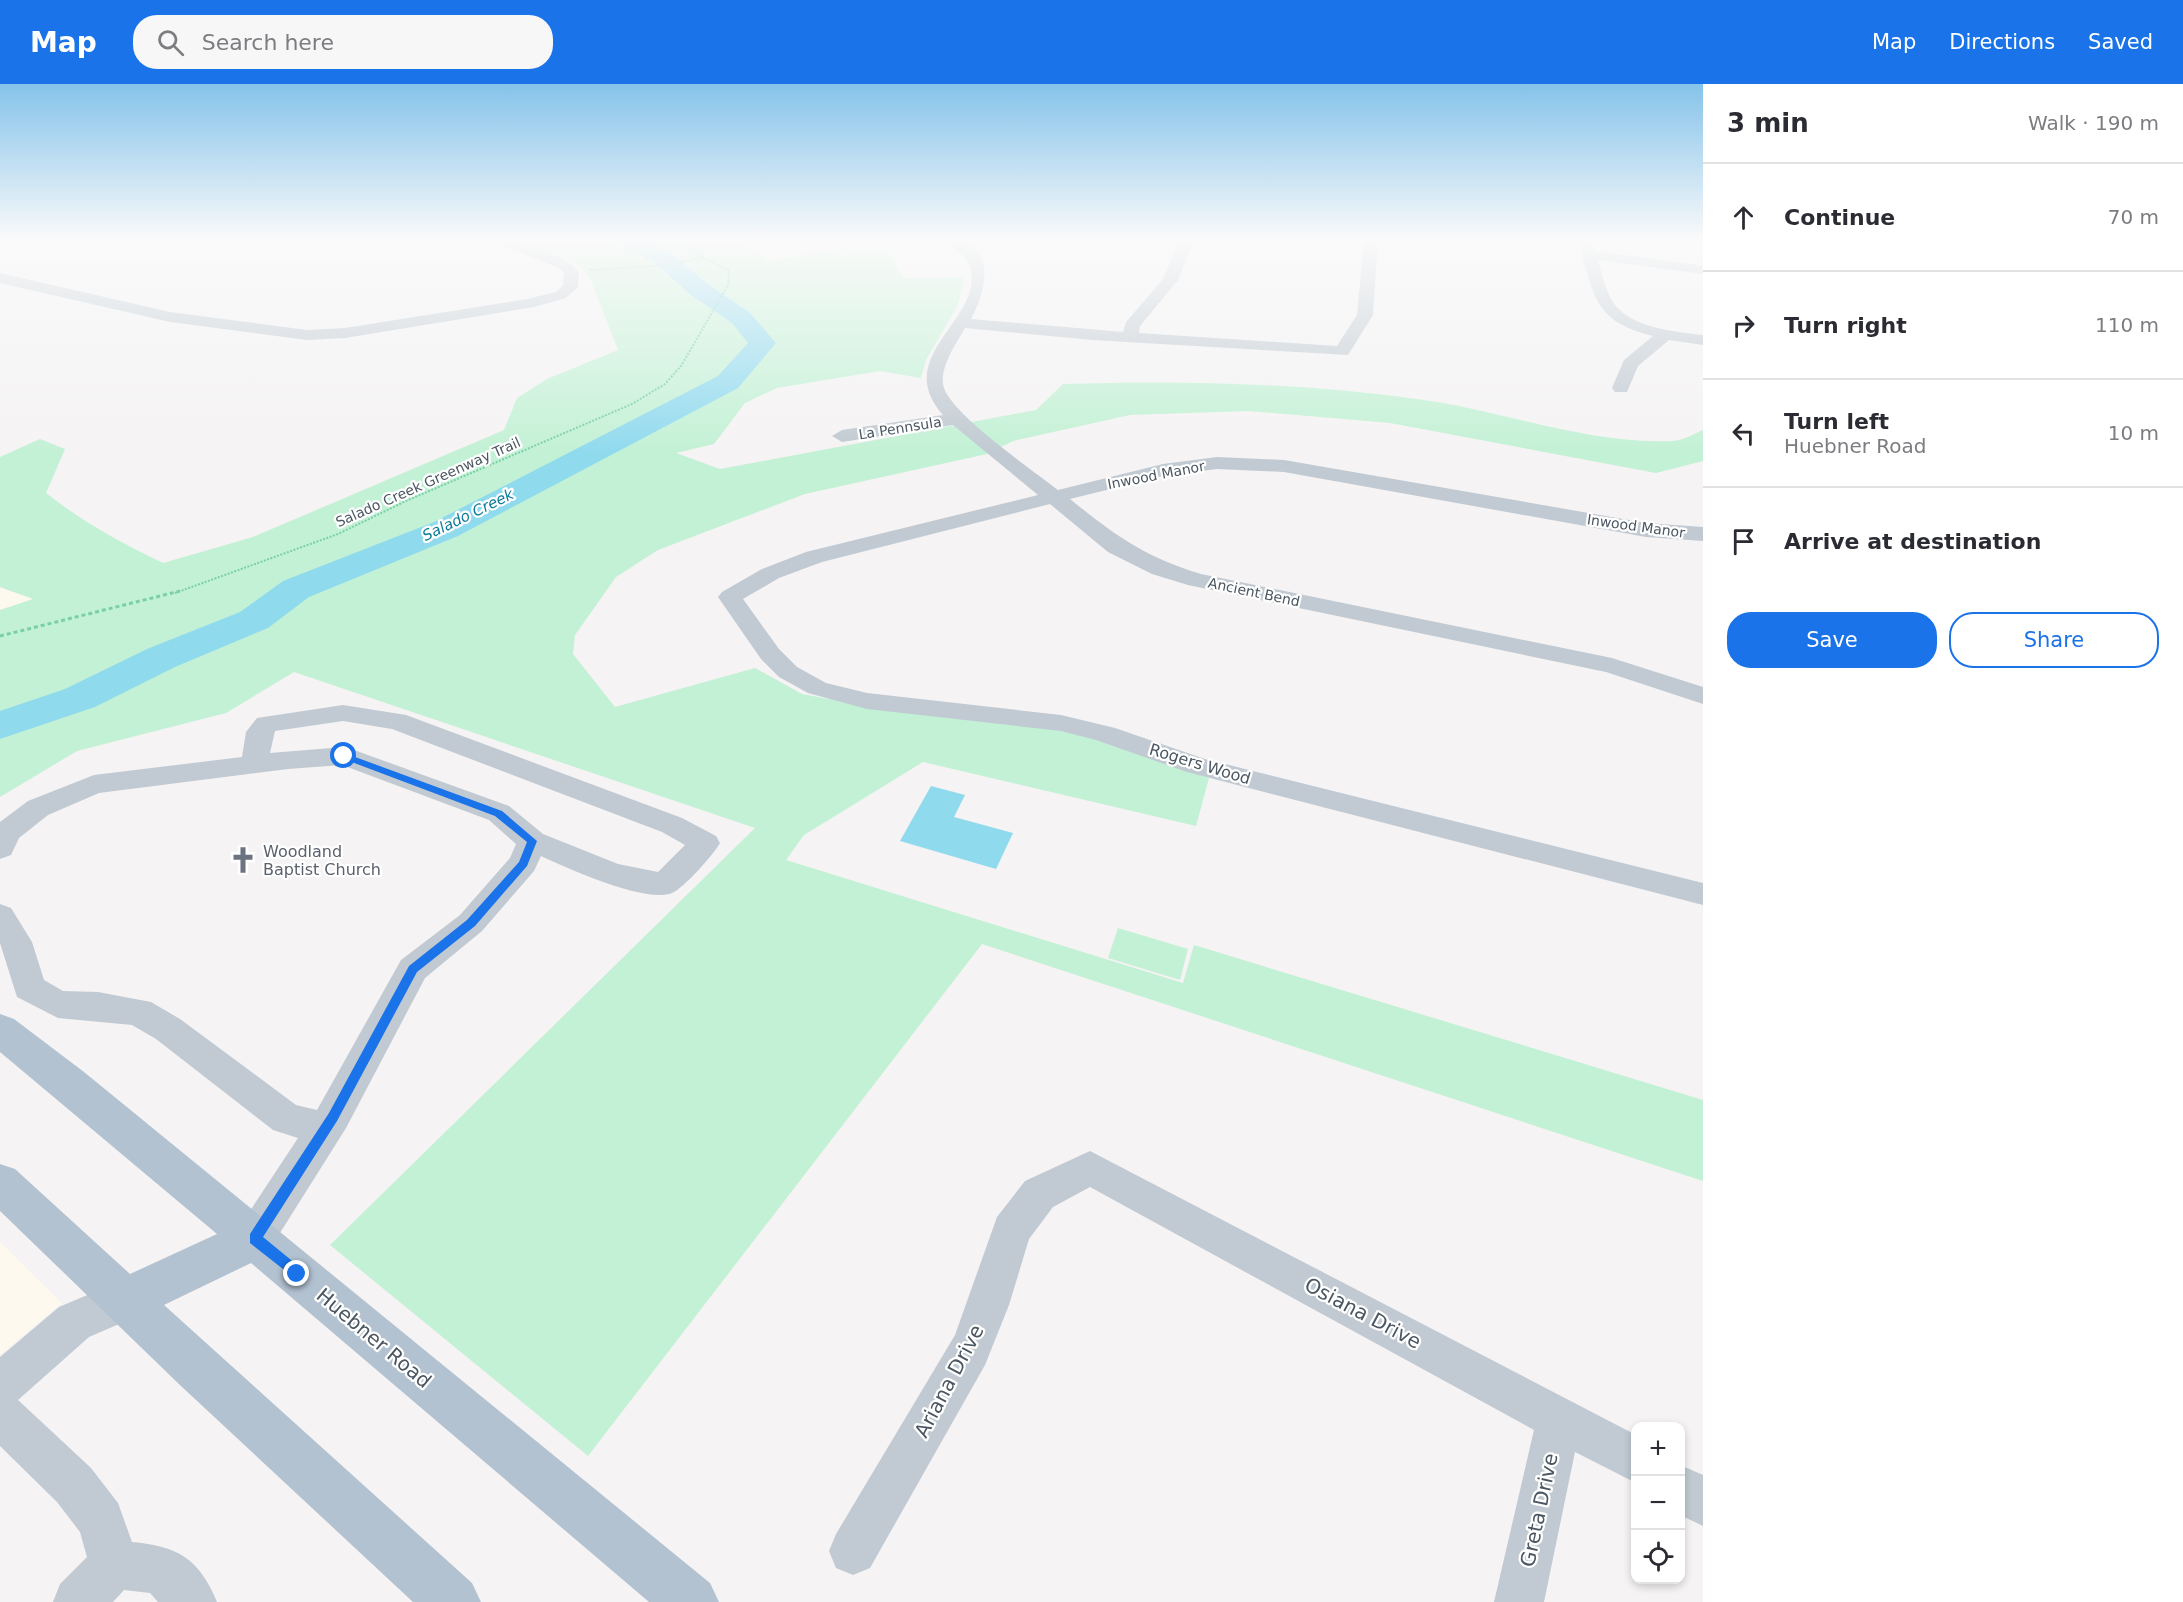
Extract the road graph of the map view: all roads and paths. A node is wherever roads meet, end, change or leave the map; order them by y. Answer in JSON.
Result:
{"nodes":[{"id":1,"x":143,"y":311,"type":"edge"},
{"id":2,"x":479,"y":311,"type":"edge"},
{"id":3,"x":714,"y":311,"type":"edge"},
{"id":4,"x":966,"y":311,"type":"edge"},
{"id":5,"x":1143,"y":311,"type":"edge"},
{"id":6,"x":1365,"y":311,"type":"edge"},
{"id":7,"x":1613,"y":311,"type":"edge"},
{"id":8,"x":960,"y":322,"type":"junction"},
{"id":9,"x":1666,"y":334,"type":"junction"},
{"id":10,"x":1130,"y":337,"type":"junction"},
{"id":11,"x":1703,"y":340,"type":"edge"},
{"id":12,"x":1621,"y":388,"type":"dead end"},
{"id":13,"x":957,"y":419,"type":"junction"},
{"id":14,"x":842,"y":436,"type":"dead end"},
{"id":15,"x":1054,"y":498,"type":"junction"},
{"id":16,"x":1703,"y":534,"type":"edge"},
{"id":17,"x":730,"y":597,"type":"joint"},
{"id":18,"x":0,"y":636,"type":"edge"},
{"id":19,"x":1703,"y":696,"type":"edge"},
{"id":20,"x":254,"y":764,"type":"junction"},
{"id":21,"x":532,"y":841,"type":"junction"},
{"id":22,"x":0,"y":848,"type":"edge"},
{"id":23,"x":1703,"y":894,"type":"edge"},
{"id":24,"x":0,"y":916,"type":"edge"},
{"id":25,"x":0,"y":1030,"type":"edge"},
{"id":26,"x":326,"y":1128,"type":"junction"},
{"id":27,"x":1090,"y":1167,"type":"joint"},
{"id":28,"x":0,"y":1183,"type":"edge"},
{"id":29,"x":255,"y":1239,"type":"junction"},
{"id":30,"x":125,"y":1300,"type":"junction"},
{"id":31,"x":0,"y":1386,"type":"edge"},
{"id":32,"x":0,"y":1414,"type":"edge"},
{"id":33,"x":1559,"y":1418,"type":"junction"},
{"id":34,"x":1631,"y":1458,"type":"edge"},
{"id":35,"x":1685,"y":1491,"type":"edge"},
{"id":36,"x":1703,"y":1502,"type":"edge"},
{"id":37,"x":853,"y":1551,"type":"dead end"},
{"id":38,"x":114,"y":1565,"type":"junction"},
{"id":39,"x":78,"y":1602,"type":"edge"},
{"id":40,"x":192,"y":1602,"type":"edge"},
{"id":41,"x":453,"y":1602,"type":"edge"},
{"id":42,"x":691,"y":1602,"type":"edge"},
{"id":43,"x":1520,"y":1602,"type":"edge"}],
"edges":[{"from":1,"to":2,"type":"street"},
{"from":3,"to":18,"type":"path","name":"Salado Creek Greenway Trail"},
{"from":4,"to":8,"type":"street","name":"Ancient Bend"},
{"from":5,"to":10,"type":"street"},
{"from":6,"to":10,"type":"street"},
{"from":7,"to":9,"type":"street"},
{"from":8,"to":10,"type":"street"},
{"from":8,"to":13,"type":"street","name":"Ancient Bend"},
{"from":9,"to":11,"type":"street"},
{"from":9,"to":12,"type":"street"},
{"from":13,"to":14,"type":"street","name":"La Pennsula"},
{"from":13,"to":15,"type":"street","name":"Ancient Bend"},
{"from":15,"to":16,"type":"street","name":"Inwood Manor"},
{"from":15,"to":17,"type":"street","name":"Inwood Manor"},
{"from":15,"to":19,"type":"street","name":"Ancient Bend"},
{"from":17,"to":23,"type":"street","name":"Rogers Wood"},
{"from":20,"to":21,"type":"street"},
{"from":20,"to":21,"type":"street"},
{"from":20,"to":22,"type":"street"},
{"from":21,"to":26,"type":"street"},
{"from":24,"to":26,"type":"street"},
{"from":25,"to":29,"type":"main road","name":"Huebner Road"},
{"from":26,"to":29,"type":"street"},
{"from":27,"to":33,"type":"street","name":"Osiana Drive"},
{"from":27,"to":37,"type":"street","name":"Ariana Drive"},
{"from":28,"to":30,"type":"main road"},
{"from":29,"to":30,"type":"main road"},
{"from":29,"to":42,"type":"main road","name":"Huebner Road"},
{"from":30,"to":31,"type":"street"},
{"from":30,"to":41,"type":"main road"},
{"from":32,"to":38,"type":"street"},
{"from":33,"to":34,"type":"street","name":"Osiana Drive"},
{"from":33,"to":43,"type":"street","name":"Greta Drive"},
{"from":35,"to":36,"type":"street"},
{"from":38,"to":39,"type":"street"},
{"from":38,"to":40,"type":"street"}]}
